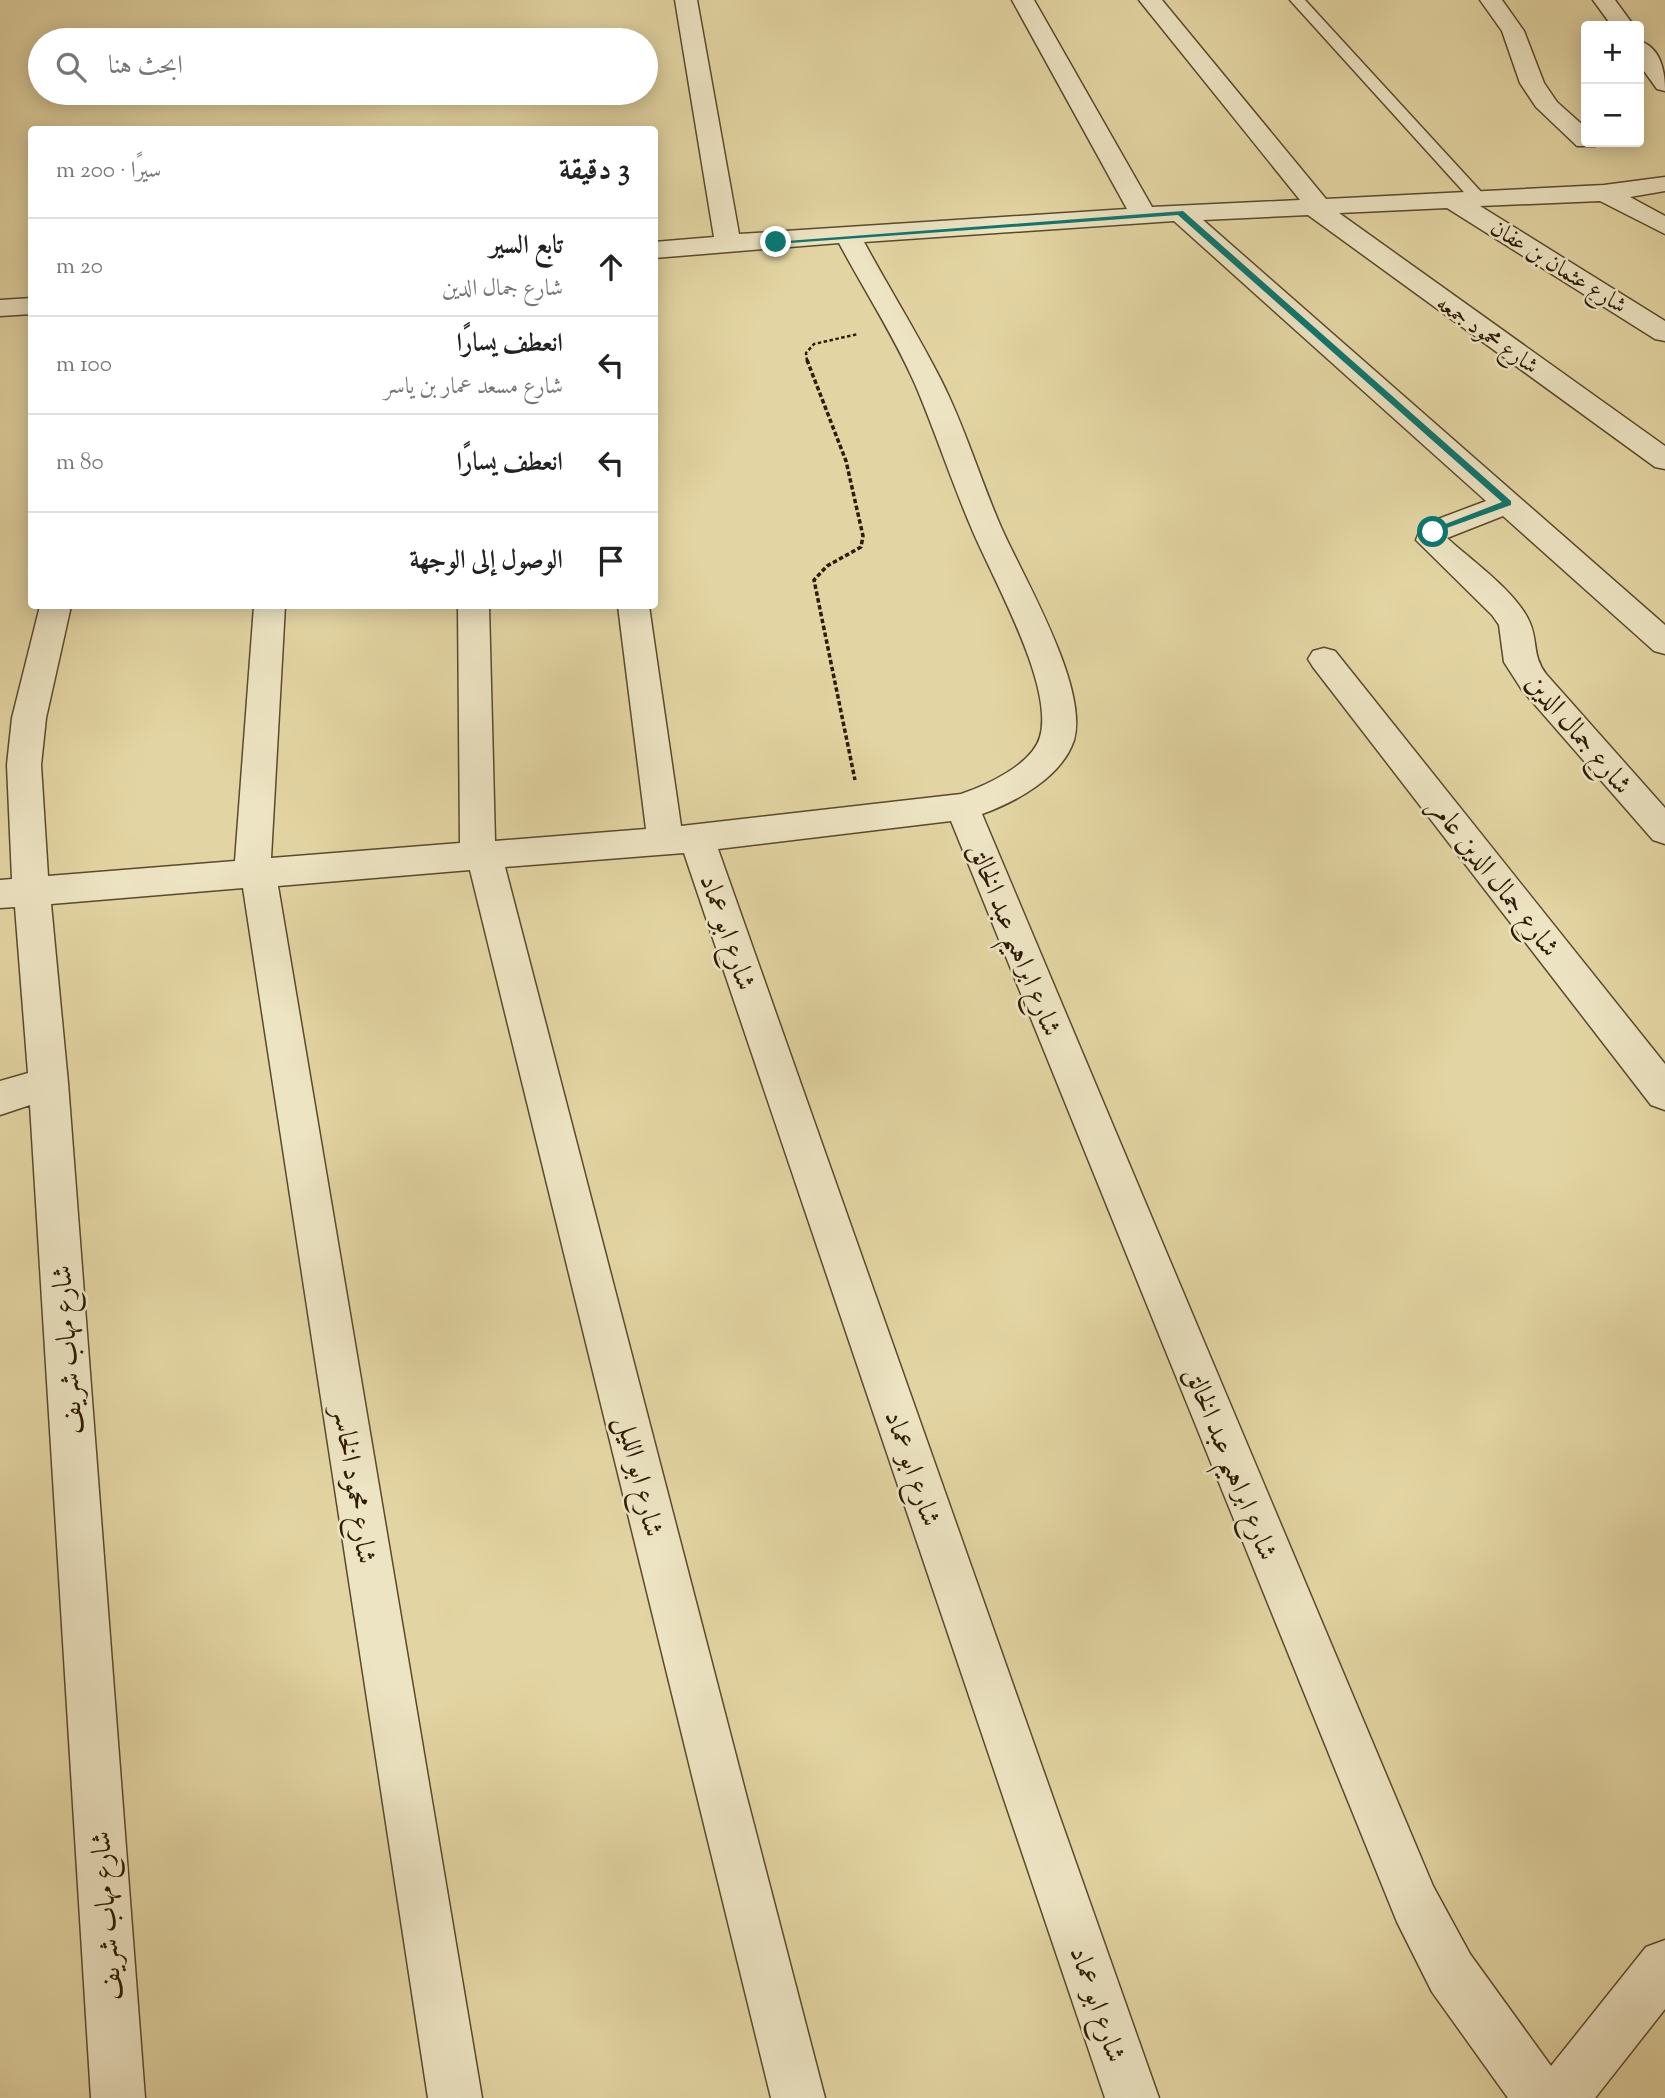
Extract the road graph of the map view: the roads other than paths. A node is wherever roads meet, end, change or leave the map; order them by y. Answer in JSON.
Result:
{"nodes":[{"id":1,"x":686,"y":0,"type":"edge"},
{"id":2,"x":1023,"y":0,"type":"edge"},
{"id":3,"x":1150,"y":0,"type":"edge"},
{"id":4,"x":1297,"y":0,"type":"edge"},
{"id":5,"x":1491,"y":0,"type":"edge"},
{"id":6,"x":1604,"y":0,"type":"edge"},
{"id":7,"x":1619,"y":21,"type":"edge"},
{"id":8,"x":1644,"y":55,"type":"edge"},
{"id":9,"x":1665,"y":83,"type":"edge"},
{"id":10,"x":1581,"y":136,"type":"edge"},
{"id":11,"x":1594,"y":147,"type":"edge"},
{"id":12,"x":1665,"y":184,"type":"edge"},
{"id":13,"x":1639,"y":188,"type":"junction"},
{"id":14,"x":1604,"y":193,"type":"junction"},
{"id":15,"x":1478,"y":198,"type":"junction"},
{"id":16,"x":1452,"y":200,"type":"junction"},
{"id":17,"x":1315,"y":205,"type":"junction"},
{"id":18,"x":1180,"y":213,"type":"junction"},
{"id":19,"x":1144,"y":216,"type":"junction"},
{"id":20,"x":1665,"y":226,"type":"edge"},
{"id":21,"x":848,"y":237,"type":"junction"},
{"id":22,"x":729,"y":243,"type":"junction"},
{"id":23,"x":658,"y":250,"type":"edge"},
{"id":24,"x":28,"y":306,"type":"edge"},
{"id":25,"x":0,"y":308,"type":"edge"},
{"id":26,"x":1665,"y":333,"type":"edge"},
{"id":27,"x":1665,"y":460,"type":"edge"},
{"id":28,"x":1508,"y":503,"type":"junction"},
{"id":29,"x":54,"y":609,"type":"edge"},
{"id":30,"x":269,"y":609,"type":"edge"},
{"id":31,"x":474,"y":609,"type":"edge"},
{"id":32,"x":635,"y":609,"type":"edge"},
{"id":33,"x":1665,"y":643,"type":"edge"},
{"id":34,"x":1324,"y":659,"type":"dead end"},
{"id":35,"x":962,"y":807,"type":"junction"},
{"id":36,"x":1665,"y":831,"type":"edge"},
{"id":37,"x":681,"y":839,"type":"junction"},
{"id":38,"x":481,"y":855,"type":"junction"},
{"id":39,"x":255,"y":873,"type":"junction"},
{"id":40,"x":15,"y":892,"type":"edge"},
{"id":41,"x":48,"y":1083,"type":"junction"},
{"id":42,"x":1665,"y":1093,"type":"edge"},
{"id":43,"x":0,"y":1098,"type":"edge"},
{"id":44,"x":1665,"y":1966,"type":"edge"},
{"id":45,"x":118,"y":2098,"type":"edge"},
{"id":46,"x":455,"y":2098,"type":"edge"},
{"id":47,"x":798,"y":2098,"type":"edge"},
{"id":48,"x":1132,"y":2098,"type":"edge"},
{"id":49,"x":1541,"y":2098,"type":"edge"},
{"id":50,"x":1560,"y":2098,"type":"edge"}],
"edges":[{"from":1,"to":22,"type":"street"},
{"from":2,"to":19,"type":"street"},
{"from":3,"to":17,"type":"street","name":"شارع محمود جمعه"},
{"from":4,"to":15,"type":"lane"},
{"from":5,"to":10,"type":"street"},
{"from":6,"to":7,"type":"street"},
{"from":8,"to":9,"type":"street"},
{"from":11,"to":13,"type":"street"},
{"from":12,"to":13,"type":"street"},
{"from":13,"to":14,"type":"street"},
{"from":14,"to":15,"type":"street"},
{"from":14,"to":20,"type":"street"},
{"from":15,"to":16,"type":"street"},
{"from":16,"to":17,"type":"street"},
{"from":16,"to":26,"type":"street","name":"شارع عثمان بن عفان"},
{"from":17,"to":18,"type":"street"},
{"from":17,"to":27,"type":"street","name":"شارع محمود جمعه"},
{"from":18,"to":19,"type":"street"},
{"from":18,"to":28,"type":"street"},
{"from":19,"to":21,"type":"street"},
{"from":21,"to":22,"type":"street"},
{"from":21,"to":35,"type":"street"},
{"from":22,"to":23,"type":"street"},
{"from":24,"to":25,"type":"street"},
{"from":28,"to":33,"type":"street"},
{"from":28,"to":36,"type":"street","name":"شارع جمال الدين"},
{"from":29,"to":40,"type":"street","name":"شارع مهاب شريف"},
{"from":30,"to":39,"type":"street","name":"شارع محمود الخاسر"},
{"from":31,"to":38,"type":"street","name":"شارع ابو الليل"},
{"from":32,"to":37,"type":"street","name":"شارع ابو عماد"},
{"from":34,"to":42,"type":"street","name":"شارع جمال الدين عامر"},
{"from":35,"to":37,"type":"street"},
{"from":35,"to":49,"type":"street","name":"شارع ابراهيم عبد الخالق"},
{"from":37,"to":38,"type":"street"},
{"from":37,"to":48,"type":"street","name":"شارع ابو عماد"},
{"from":38,"to":39,"type":"street"},
{"from":38,"to":47,"type":"street","name":"شارع ابو الليل"},
{"from":39,"to":40,"type":"street"},
{"from":39,"to":46,"type":"street","name":"شارع محمود الخاسر"},
{"from":40,"to":41,"type":"street","name":"شارع مهاب شريف"},
{"from":41,"to":43,"type":"street"},
{"from":41,"to":45,"type":"street","name":"شارع مهاب شريف"},
{"from":44,"to":50,"type":"street"}]}
